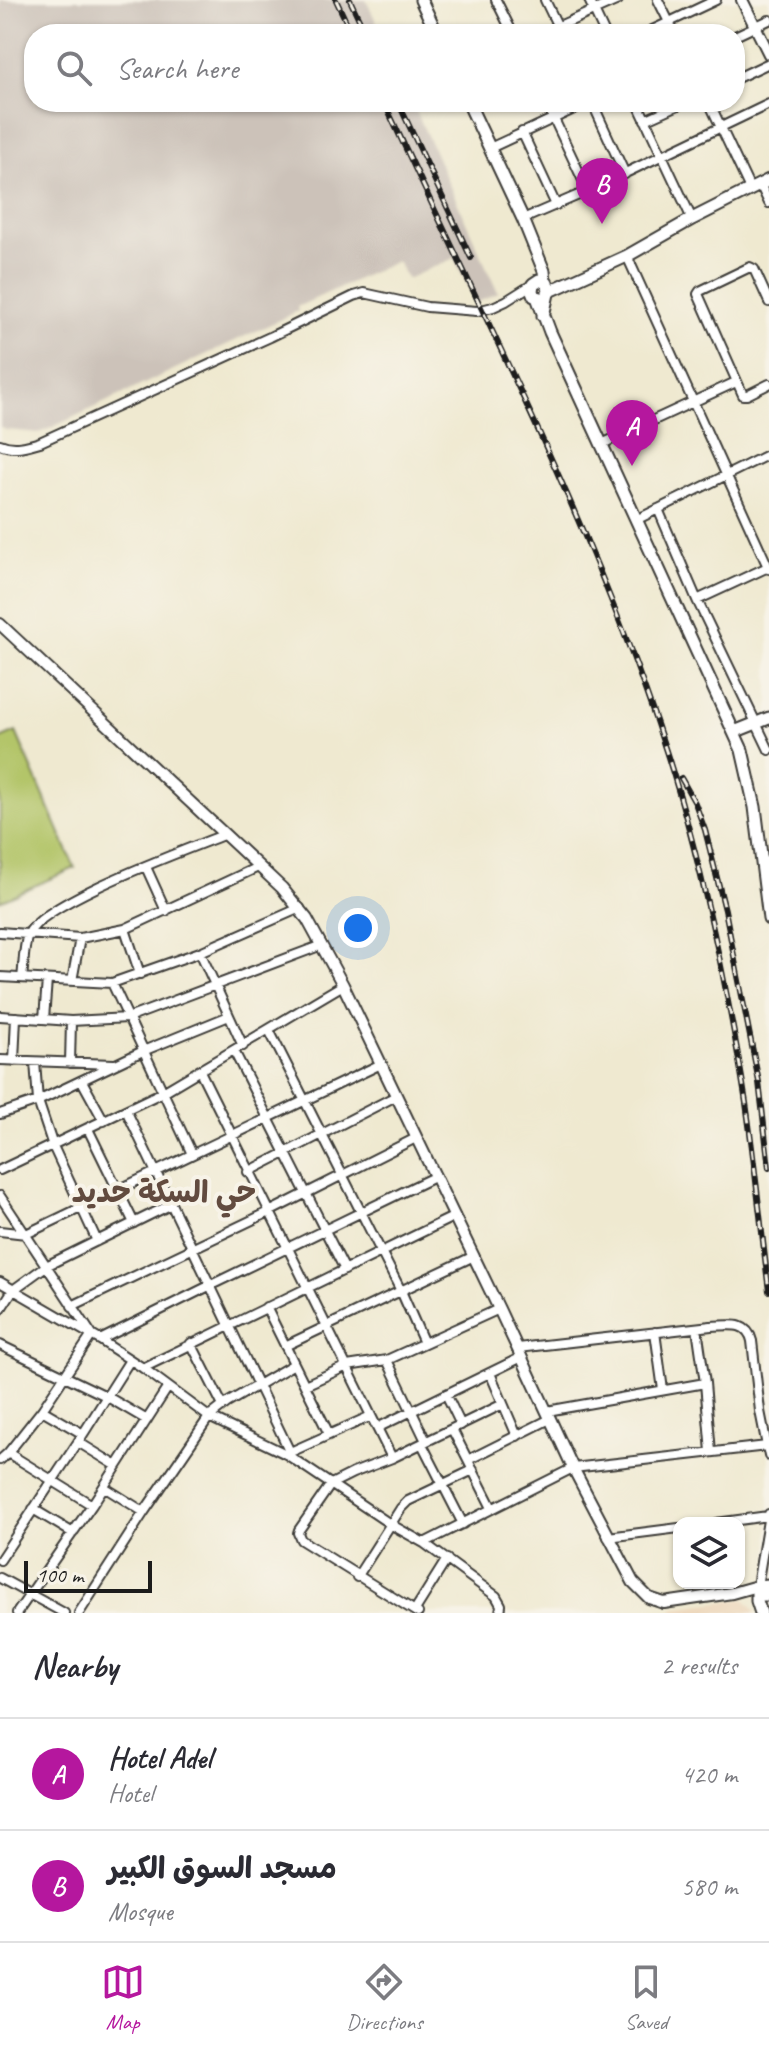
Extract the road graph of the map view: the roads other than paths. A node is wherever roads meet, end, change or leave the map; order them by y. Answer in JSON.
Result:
{"nodes":[{"id":1,"x":421,"y":0,"type":"edge"},
{"id":2,"x":496,"y":0,"type":"edge"},
{"id":3,"x":545,"y":0,"type":"edge"},
{"id":4,"x":589,"y":0,"type":"edge"},
{"id":5,"x":618,"y":0,"type":"edge"},
{"id":6,"x":658,"y":0,"type":"edge"},
{"id":7,"x":716,"y":0,"type":"edge"},
{"id":8,"x":742,"y":0,"type":"edge"},
{"id":9,"x":594,"y":11,"type":"junction"},
{"id":10,"x":769,"y":20,"type":"edge"},
{"id":11,"x":669,"y":22,"type":"junction"},
{"id":12,"x":432,"y":24,"type":"edge"},
{"id":13,"x":508,"y":24,"type":"edge"},
{"id":14,"x":557,"y":24,"type":"edge"},
{"id":15,"x":565,"y":24,"type":"edge"},
{"id":16,"x":600,"y":24,"type":"edge"},
{"id":17,"x":665,"y":24,"type":"edge"},
{"id":18,"x":755,"y":26,"type":"junction"},
{"id":19,"x":745,"y":31,"type":"edge"},
{"id":20,"x":769,"y":54,"type":"edge"},
{"id":21,"x":769,"y":63,"type":"edge"},
{"id":22,"x":745,"y":74,"type":"edge"},
{"id":23,"x":769,"y":104,"type":"edge"},
{"id":24,"x":473,"y":112,"type":"edge"},
{"id":25,"x":550,"y":112,"type":"edge"},
{"id":26,"x":567,"y":112,"type":"edge"},
{"id":27,"x":595,"y":112,"type":"edge"},
{"id":28,"x":641,"y":112,"type":"edge"},
{"id":29,"x":663,"y":112,"type":"edge"},
{"id":30,"x":714,"y":112,"type":"edge"},
{"id":31,"x":553,"y":118,"type":"junction"},
{"id":32,"x":645,"y":120,"type":"junction"},
{"id":33,"x":721,"y":128,"type":"junction"},
{"id":34,"x":522,"y":132,"type":"junction"},
{"id":35,"x":490,"y":148,"type":"junction"},
{"id":36,"x":661,"y":156,"type":"junction"},
{"id":37,"x":625,"y":174,"type":"junction"},
{"id":38,"x":760,"y":184,"type":"edge"},
{"id":39,"x":588,"y":191,"type":"junction"},
{"id":40,"x":769,"y":203,"type":"edge"},
{"id":41,"x":556,"y":205,"type":"junction"},
{"id":42,"x":523,"y":219,"type":"junction"},
{"id":43,"x":692,"y":219,"type":"junction"},
{"id":44,"x":627,"y":256,"type":"junction"},
{"id":45,"x":541,"y":289,"type":"junction"},
{"id":46,"x":769,"y":302,"type":"edge"},
{"id":47,"x":736,"y":382,"type":"junction"},
{"id":48,"x":769,"y":384,"type":"edge"},
{"id":49,"x":694,"y":402,"type":"junction"},
{"id":50,"x":0,"y":444,"type":"edge"},
{"id":51,"x":602,"y":444,"type":"junction"},
{"id":52,"x":769,"y":454,"type":"edge"},
{"id":53,"x":726,"y":474,"type":"junction"},
{"id":54,"x":658,"y":509,"type":"junction"},
{"id":55,"x":636,"y":520,"type":"junction"},
{"id":56,"x":765,"y":549,"type":"edge"},
{"id":57,"x":769,"y":568,"type":"edge"},
{"id":58,"x":697,"y":600,"type":"junction"},
{"id":59,"x":0,"y":624,"type":"edge"},
{"id":60,"x":769,"y":718,"type":"edge"},
{"id":61,"x":755,"y":724,"type":"junction"},
{"id":62,"x":734,"y":732,"type":"junction"},
{"id":63,"x":769,"y":750,"type":"edge"},
{"id":64,"x":764,"y":831,"type":"edge"},
{"id":65,"x":223,"y":835,"type":"junction"},
{"id":66,"x":146,"y":867,"type":"junction"},
{"id":67,"x":258,"y":867,"type":"junction"},
{"id":68,"x":300,"y":908,"type":"junction"},
{"id":69,"x":768,"y":910,"type":"edge"},
{"id":70,"x":166,"y":911,"type":"junction"},
{"id":71,"x":769,"y":919,"type":"edge"},
{"id":72,"x":125,"y":929,"type":"junction"},
{"id":73,"x":0,"y":932,"type":"edge"},
{"id":74,"x":28,"y":934,"type":"junction"},
{"id":75,"x":80,"y":938,"type":"junction"},
{"id":76,"x":322,"y":945,"type":"junction"},
{"id":77,"x":200,"y":952,"type":"junction"},
{"id":78,"x":140,"y":974,"type":"junction"},
{"id":79,"x":0,"y":977,"type":"edge"},
{"id":80,"x":22,"y":978,"type":"junction"},
{"id":81,"x":47,"y":980,"type":"junction"},
{"id":82,"x":72,"y":981,"type":"junction"},
{"id":83,"x":112,"y":983,"type":"junction"},
{"id":84,"x":343,"y":985,"type":"junction"},
{"id":85,"x":215,"y":986,"type":"junction"},
{"id":86,"x":0,"y":1016,"type":"edge"},
{"id":87,"x":229,"y":1016,"type":"junction"},
{"id":88,"x":16,"y":1017,"type":"junction"},
{"id":89,"x":128,"y":1018,"type":"junction"},
{"id":90,"x":44,"y":1019,"type":"junction"},
{"id":91,"x":71,"y":1021,"type":"junction"},
{"id":92,"x":269,"y":1030,"type":"junction"},
{"id":93,"x":238,"y":1048,"type":"junction"},
{"id":94,"x":143,"y":1051,"type":"junction"},
{"id":95,"x":0,"y":1060,"type":"edge"},
{"id":96,"x":14,"y":1061,"type":"junction"},
{"id":97,"x":35,"y":1062,"type":"junction"},
{"id":98,"x":70,"y":1063,"type":"junction"},
{"id":99,"x":115,"y":1064,"type":"junction"},
{"id":100,"x":381,"y":1064,"type":"junction"},
{"id":101,"x":200,"y":1071,"type":"junction"},
{"id":102,"x":82,"y":1081,"type":"junction"},
{"id":103,"x":163,"y":1092,"type":"junction"},
{"id":104,"x":396,"y":1096,"type":"junction"},
{"id":105,"x":304,"y":1100,"type":"junction"},
{"id":106,"x":38,"y":1101,"type":"junction"},
{"id":107,"x":126,"y":1110,"type":"junction"},
{"id":108,"x":0,"y":1114,"type":"edge"},
{"id":109,"x":268,"y":1117,"type":"junction"},
{"id":110,"x":104,"y":1121,"type":"junction"},
{"id":111,"x":88,"y":1129,"type":"junction"},
{"id":112,"x":321,"y":1134,"type":"junction"},
{"id":113,"x":230,"y":1135,"type":"junction"},
{"id":114,"x":416,"y":1138,"type":"junction"},
{"id":115,"x":53,"y":1146,"type":"junction"},
{"id":116,"x":285,"y":1153,"type":"junction"},
{"id":117,"x":192,"y":1154,"type":"junction"},
{"id":118,"x":0,"y":1170,"type":"edge"},
{"id":119,"x":248,"y":1172,"type":"junction"},
{"id":120,"x":155,"y":1173,"type":"junction"},
{"id":121,"x":342,"y":1176,"type":"junction"},
{"id":122,"x":436,"y":1176,"type":"junction"},
{"id":123,"x":117,"y":1190,"type":"junction"},
{"id":124,"x":305,"y":1194,"type":"junction"},
{"id":125,"x":0,"y":1196,"type":"edge"},
{"id":126,"x":170,"y":1205,"type":"junction"},
{"id":127,"x":81,"y":1208,"type":"junction"},
{"id":128,"x":269,"y":1212,"type":"junction"},
{"id":129,"x":361,"y":1212,"type":"junction"},
{"id":130,"x":455,"y":1216,"type":"junction"},
{"id":131,"x":134,"y":1223,"type":"junction"},
{"id":132,"x":324,"y":1230,"type":"junction"},
{"id":133,"x":0,"y":1231,"type":"edge"},
{"id":134,"x":26,"y":1234,"type":"junction"},
{"id":135,"x":97,"y":1241,"type":"junction"},
{"id":136,"x":287,"y":1248,"type":"junction"},
{"id":137,"x":191,"y":1249,"type":"junction"},
{"id":138,"x":381,"y":1252,"type":"junction"},
{"id":139,"x":474,"y":1256,"type":"junction"},
{"id":140,"x":46,"y":1266,"type":"junction"},
{"id":141,"x":345,"y":1270,"type":"junction"},
{"id":142,"x":0,"y":1282,"type":"edge"},
{"id":143,"x":209,"y":1286,"type":"junction"},
{"id":144,"x":307,"y":1288,"type":"junction"},
{"id":145,"x":13,"y":1290,"type":"junction"},
{"id":146,"x":401,"y":1291,"type":"junction"},
{"id":147,"x":72,"y":1306,"type":"junction"},
{"id":148,"x":266,"y":1307,"type":"junction"},
{"id":149,"x":499,"y":1309,"type":"junction"},
{"id":150,"x":0,"y":1310,"type":"edge"},
{"id":151,"x":228,"y":1325,"type":"junction"},
{"id":152,"x":327,"y":1325,"type":"junction"},
{"id":153,"x":697,"y":1328,"type":"junction"},
{"id":154,"x":655,"y":1332,"type":"junction"},
{"id":155,"x":96,"y":1338,"type":"junction"},
{"id":156,"x":191,"y":1343,"type":"junction"},
{"id":157,"x":424,"y":1343,"type":"junction"},
{"id":158,"x":0,"y":1345,"type":"edge"},
{"id":159,"x":285,"y":1346,"type":"junction"},
{"id":160,"x":520,"y":1353,"type":"junction"},
{"id":161,"x":130,"y":1360,"type":"junction"},
{"id":162,"x":387,"y":1360,"type":"junction"},
{"id":163,"x":294,"y":1364,"type":"junction"},
{"id":164,"x":347,"y":1366,"type":"junction"},
{"id":165,"x":143,"y":1368,"type":"junction"},
{"id":166,"x":490,"y":1373,"type":"junction"},
{"id":167,"x":64,"y":1376,"type":"junction"},
{"id":168,"x":705,"y":1383,"type":"junction"},
{"id":169,"x":305,"y":1385,"type":"junction"},
{"id":170,"x":256,"y":1386,"type":"junction"},
{"id":171,"x":168,"y":1387,"type":"junction"},
{"id":172,"x":663,"y":1390,"type":"junction"},
{"id":173,"x":446,"y":1394,"type":"junction"},
{"id":174,"x":106,"y":1396,"type":"junction"},
{"id":175,"x":503,"y":1404,"type":"junction"},
{"id":176,"x":223,"y":1406,"type":"junction"},
{"id":177,"x":42,"y":1410,"type":"junction"},
{"id":178,"x":411,"y":1411,"type":"junction"},
{"id":179,"x":549,"y":1415,"type":"junction"},
{"id":180,"x":371,"y":1416,"type":"junction"},
{"id":181,"x":209,"y":1417,"type":"junction"},
{"id":182,"x":147,"y":1420,"type":"junction"},
{"id":183,"x":456,"y":1427,"type":"junction"},
{"id":184,"x":377,"y":1428,"type":"junction"},
{"id":185,"x":329,"y":1434,"type":"junction"},
{"id":186,"x":517,"y":1436,"type":"junction"},
{"id":187,"x":81,"y":1438,"type":"junction"},
{"id":188,"x":424,"y":1443,"type":"junction"},
{"id":189,"x":768,"y":1451,"type":"edge"},
{"id":190,"x":711,"y":1452,"type":"junction"},
{"id":191,"x":8,"y":1453,"type":"junction"},
{"id":192,"x":288,"y":1453,"type":"junction"},
{"id":193,"x":392,"y":1458,"type":"junction"},
{"id":194,"x":0,"y":1460,"type":"edge"},
{"id":195,"x":468,"y":1460,"type":"junction"},
{"id":196,"x":117,"y":1466,"type":"junction"},
{"id":197,"x":573,"y":1468,"type":"junction"},
{"id":198,"x":473,"y":1470,"type":"junction"},
{"id":199,"x":51,"y":1481,"type":"junction"},
{"id":200,"x":331,"y":1484,"type":"junction"},
{"id":201,"x":443,"y":1484,"type":"junction"},
{"id":202,"x":104,"y":1487,"type":"junction"},
{"id":203,"x":92,"y":1505,"type":"junction"},
{"id":204,"x":492,"y":1508,"type":"junction"},
{"id":205,"x":33,"y":1509,"type":"junction"},
{"id":206,"x":144,"y":1512,"type":"junction"},
{"id":207,"x":769,"y":1515,"type":"edge"},
{"id":208,"x":745,"y":1519,"type":"edge"},
{"id":209,"x":390,"y":1524,"type":"junction"},
{"id":210,"x":463,"y":1524,"type":"junction"},
{"id":211,"x":673,"y":1529,"type":"edge"},
{"id":212,"x":73,"y":1533,"type":"junction"},
{"id":213,"x":608,"y":1537,"type":"junction"},
{"id":214,"x":424,"y":1543,"type":"junction"},
{"id":215,"x":447,"y":1559,"type":"junction"},
{"id":216,"x":0,"y":1560,"type":"edge"},
{"id":217,"x":357,"y":1577,"type":"junction"},
{"id":218,"x":0,"y":1578,"type":"edge"},
{"id":219,"x":763,"y":1590,"type":"edge"},
{"id":220,"x":30,"y":1594,"type":"junction"},
{"id":221,"x":660,"y":1607,"type":"edge"},
{"id":222,"x":416,"y":1612,"type":"edge"},
{"id":223,"x":17,"y":1613,"type":"edge"},
{"id":224,"x":64,"y":1613,"type":"edge"},
{"id":225,"x":79,"y":1613,"type":"edge"},
{"id":226,"x":500,"y":1613,"type":"edge"},
{"id":227,"x":761,"y":1613,"type":"edge"}],
"edges":[{"from":1,"to":12,"type":"main road"},
{"from":2,"to":13,"type":"street"},
{"from":3,"to":14,"type":"street"},
{"from":4,"to":9,"type":"street"},
{"from":5,"to":9,"type":"street"},
{"from":6,"to":11,"type":"street"},
{"from":7,"to":11,"type":"street"},
{"from":8,"to":18,"type":"street"},
{"from":9,"to":15,"type":"street"},
{"from":9,"to":16,"type":"street"},
{"from":10,"to":18,"type":"street"},
{"from":11,"to":17,"type":"street"},
{"from":18,"to":19,"type":"street"},
{"from":18,"to":20,"type":"street"},
{"from":21,"to":22,"type":"street"},
{"from":23,"to":33,"type":"street"},
{"from":24,"to":35,"type":"main road"},
{"from":25,"to":31,"type":"street"},
{"from":26,"to":31,"type":"street"},
{"from":27,"to":37,"type":"street"},
{"from":28,"to":32,"type":"street"},
{"from":29,"to":32,"type":"street"},
{"from":30,"to":33,"type":"street"},
{"from":31,"to":34,"type":"street"},
{"from":31,"to":39,"type":"street"},
{"from":32,"to":36,"type":"street"},
{"from":33,"to":36,"type":"street"},
{"from":33,"to":38,"type":"street"},
{"from":34,"to":35,"type":"street"},
{"from":34,"to":41,"type":"street"},
{"from":35,"to":42,"type":"main road"},
{"from":36,"to":37,"type":"street"},
{"from":36,"to":43,"type":"street"},
{"from":37,"to":39,"type":"street"},
{"from":38,"to":40,"type":"street"},
{"from":38,"to":43,"type":"main road"},
{"from":39,"to":41,"type":"street"},
{"from":41,"to":42,"type":"street"},
{"from":42,"to":45,"type":"main road"},
{"from":43,"to":44,"type":"main road"},
{"from":44,"to":45,"type":"main road"},
{"from":44,"to":49,"type":"street"},
{"from":45,"to":50,"type":"street"},
{"from":45,"to":51,"type":"main road"},
{"from":46,"to":47,"type":"street"},
{"from":47,"to":48,"type":"street"},
{"from":47,"to":49,"type":"street"},
{"from":49,"to":51,"type":"street"},
{"from":49,"to":53,"type":"street"},
{"from":51,"to":55,"type":"main road"},
{"from":52,"to":53,"type":"street"},
{"from":53,"to":54,"type":"street"},
{"from":53,"to":56,"type":"street"},
{"from":54,"to":55,"type":"street"},
{"from":54,"to":58,"type":"street"},
{"from":55,"to":62,"type":"main road"},
{"from":56,"to":57,"type":"street"},
{"from":57,"to":58,"type":"street"},
{"from":58,"to":61,"type":"street"},
{"from":59,"to":65,"type":"street"},
{"from":60,"to":61,"type":"main road"},
{"from":61,"to":62,"type":"main road"},
{"from":61,"to":63,"type":"street"},
{"from":62,"to":64,"type":"main road"},
{"from":64,"to":69,"type":"main road"},
{"from":65,"to":66,"type":"street"},
{"from":65,"to":67,"type":"street"},
{"from":66,"to":70,"type":"street"},
{"from":66,"to":74,"type":"street"},
{"from":67,"to":68,"type":"street"},
{"from":67,"to":70,"type":"street"},
{"from":68,"to":76,"type":"street"},
{"from":68,"to":77,"type":"street"},
{"from":69,"to":71,"type":"main road"},
{"from":70,"to":72,"type":"street"},
{"from":72,"to":75,"type":"street"},
{"from":72,"to":78,"type":"street"},
{"from":73,"to":74,"type":"street"},
{"from":74,"to":75,"type":"street"},
{"from":74,"to":80,"type":"street"},
{"from":75,"to":82,"type":"street"},
{"from":76,"to":84,"type":"street"},
{"from":76,"to":85,"type":"street"},
{"from":77,"to":78,"type":"street"},
{"from":77,"to":85,"type":"street"},
{"from":78,"to":83,"type":"street"},
{"from":79,"to":80,"type":"street"},
{"from":80,"to":81,"type":"street"},
{"from":81,"to":82,"type":"street"},
{"from":81,"to":90,"type":"street"},
{"from":82,"to":83,"type":"street"},
{"from":83,"to":89,"type":"street"},
{"from":84,"to":92,"type":"street"},
{"from":84,"to":100,"type":"street"},
{"from":85,"to":87,"type":"street"},
{"from":85,"to":89,"type":"street"},
{"from":86,"to":88,"type":"street"},
{"from":87,"to":93,"type":"street"},
{"from":87,"to":94,"type":"street"},
{"from":88,"to":90,"type":"street"},
{"from":88,"to":96,"type":"street"},
{"from":89,"to":91,"type":"street"},
{"from":89,"to":94,"type":"street"},
{"from":90,"to":91,"type":"street"},
{"from":91,"to":98,"type":"street"},
{"from":92,"to":93,"type":"street"},
{"from":92,"to":105,"type":"street"},
{"from":93,"to":101,"type":"street"},
{"from":93,"to":109,"type":"street"},
{"from":94,"to":99,"type":"street"},
{"from":94,"to":103,"type":"street"},
{"from":95,"to":96,"type":"street"},
{"from":96,"to":97,"type":"street"},
{"from":97,"to":98,"type":"street"},
{"from":97,"to":106,"type":"street"},
{"from":98,"to":99,"type":"street"},
{"from":99,"to":102,"type":"street"},
{"from":100,"to":104,"type":"street"},
{"from":100,"to":105,"type":"street"},
{"from":101,"to":103,"type":"street"},
{"from":101,"to":113,"type":"street"},
{"from":102,"to":106,"type":"street"},
{"from":102,"to":110,"type":"street"},
{"from":103,"to":107,"type":"street"},
{"from":103,"to":117,"type":"street"},
{"from":104,"to":112,"type":"street"},
{"from":104,"to":114,"type":"street"},
{"from":105,"to":109,"type":"street"},
{"from":105,"to":112,"type":"street"},
{"from":106,"to":108,"type":"street"},
{"from":106,"to":115,"type":"street"},
{"from":107,"to":110,"type":"street"},
{"from":107,"to":120,"type":"street"},
{"from":109,"to":113,"type":"street"},
{"from":109,"to":116,"type":"street"},
{"from":110,"to":111,"type":"street"},
{"from":111,"to":115,"type":"street"},
{"from":111,"to":123,"type":"street"},
{"from":112,"to":116,"type":"street"},
{"from":112,"to":121,"type":"street"},
{"from":113,"to":117,"type":"street"},
{"from":113,"to":119,"type":"street"},
{"from":114,"to":121,"type":"street"},
{"from":114,"to":122,"type":"street"},
{"from":115,"to":118,"type":"street"},
{"from":115,"to":127,"type":"street"},
{"from":116,"to":119,"type":"street"},
{"from":116,"to":124,"type":"street"},
{"from":117,"to":120,"type":"street"},
{"from":119,"to":128,"type":"street"},
{"from":120,"to":123,"type":"street"},
{"from":120,"to":126,"type":"street"},
{"from":121,"to":124,"type":"street"},
{"from":121,"to":129,"type":"street"},
{"from":122,"to":129,"type":"street"},
{"from":122,"to":130,"type":"street"},
{"from":123,"to":127,"type":"street"},
{"from":123,"to":131,"type":"street"},
{"from":124,"to":128,"type":"street"},
{"from":124,"to":132,"type":"street"},
{"from":125,"to":134,"type":"street"},
{"from":126,"to":131,"type":"street"},
{"from":126,"to":137,"type":"street"},
{"from":127,"to":134,"type":"street"},
{"from":127,"to":135,"type":"street"},
{"from":128,"to":136,"type":"street"},
{"from":128,"to":137,"type":"street"},
{"from":129,"to":132,"type":"street"},
{"from":129,"to":138,"type":"street"},
{"from":130,"to":138,"type":"street"},
{"from":130,"to":139,"type":"street"},
{"from":131,"to":135,"type":"street"},
{"from":132,"to":136,"type":"street"},
{"from":132,"to":141,"type":"street"},
{"from":133,"to":134,"type":"street"},
{"from":134,"to":140,"type":"street"},
{"from":135,"to":140,"type":"street"},
{"from":136,"to":143,"type":"street"},
{"from":136,"to":144,"type":"street"},
{"from":137,"to":143,"type":"street"},
{"from":137,"to":147,"type":"street"},
{"from":138,"to":141,"type":"street"},
{"from":138,"to":146,"type":"street"},
{"from":139,"to":146,"type":"street"},
{"from":139,"to":149,"type":"street"},
{"from":140,"to":145,"type":"street"},
{"from":140,"to":147,"type":"street"},
{"from":141,"to":144,"type":"street"},
{"from":142,"to":145,"type":"street"},
{"from":143,"to":151,"type":"street"},
{"from":143,"to":155,"type":"street"},
{"from":144,"to":148,"type":"street"},
{"from":144,"to":152,"type":"street"},
{"from":145,"to":150,"type":"street"},
{"from":145,"to":155,"type":"street"},
{"from":146,"to":152,"type":"street"},
{"from":146,"to":157,"type":"street"},
{"from":147,"to":155,"type":"street"},
{"from":148,"to":151,"type":"street"},
{"from":148,"to":159,"type":"street"},
{"from":149,"to":157,"type":"street"},
{"from":149,"to":160,"type":"street"},
{"from":151,"to":156,"type":"street"},
{"from":151,"to":170,"type":"street"},
{"from":152,"to":159,"type":"street"},
{"from":152,"to":164,"type":"street"},
{"from":153,"to":154,"type":"street"},
{"from":153,"to":168,"type":"street"},
{"from":153,"to":189,"type":"street"},
{"from":154,"to":160,"type":"street"},
{"from":154,"to":172,"type":"street"},
{"from":155,"to":161,"type":"street"},
{"from":155,"to":167,"type":"street"},
{"from":156,"to":165,"type":"street"},
{"from":156,"to":176,"type":"street"},
{"from":157,"to":162,"type":"street"},
{"from":158,"to":167,"type":"street"},
{"from":159,"to":163,"type":"street"},
{"from":160,"to":166,"type":"street"},
{"from":160,"to":179,"type":"street"},
{"from":161,"to":165,"type":"street"},
{"from":161,"to":174,"type":"street"},
{"from":162,"to":164,"type":"street"},
{"from":162,"to":178,"type":"street"},
{"from":163,"to":169,"type":"street"},
{"from":163,"to":170,"type":"street"},
{"from":164,"to":169,"type":"street"},
{"from":164,"to":180,"type":"street"},
{"from":165,"to":171,"type":"street"},
{"from":166,"to":173,"type":"street"},
{"from":166,"to":175,"type":"street"},
{"from":167,"to":174,"type":"street"},
{"from":167,"to":177,"type":"street"},
{"from":168,"to":172,"type":"street"},
{"from":168,"to":190,"type":"street"},
{"from":169,"to":185,"type":"street"},
{"from":170,"to":176,"type":"street"},
{"from":170,"to":192,"type":"street"},
{"from":171,"to":181,"type":"street"},
{"from":171,"to":182,"type":"street"},
{"from":172,"to":179,"type":"street"},
{"from":173,"to":178,"type":"street"},
{"from":173,"to":183,"type":"street"},
{"from":174,"to":182,"type":"street"},
{"from":174,"to":187,"type":"street"},
{"from":175,"to":183,"type":"street"},
{"from":175,"to":186,"type":"street"},
{"from":176,"to":181,"type":"street"},
{"from":177,"to":187,"type":"street"},
{"from":177,"to":191,"type":"street"},
{"from":178,"to":184,"type":"street"},
{"from":178,"to":188,"type":"street"},
{"from":179,"to":186,"type":"street"},
{"from":179,"to":197,"type":"street"},
{"from":180,"to":184,"type":"street"},
{"from":180,"to":185,"type":"street"},
{"from":181,"to":192,"type":"street"},
{"from":181,"to":206,"type":"street"},
{"from":182,"to":196,"type":"street"},
{"from":183,"to":188,"type":"street"},
{"from":183,"to":195,"type":"street"},
{"from":184,"to":193,"type":"street"},
{"from":185,"to":192,"type":"street"},
{"from":186,"to":195,"type":"street"},
{"from":187,"to":196,"type":"street"},
{"from":187,"to":199,"type":"street"},
{"from":188,"to":193,"type":"street"},
{"from":188,"to":201,"type":"street"},
{"from":189,"to":190,"type":"street"},
{"from":190,"to":197,"type":"street"},
{"from":191,"to":194,"type":"street"},
{"from":191,"to":199,"type":"street"},
{"from":192,"to":200,"type":"street"},
{"from":193,"to":200,"type":"street"},
{"from":195,"to":198,"type":"street"},
{"from":196,"to":202,"type":"street"},
{"from":197,"to":204,"type":"street"},
{"from":197,"to":213,"type":"street"},
{"from":198,"to":201,"type":"street"},
{"from":198,"to":204,"type":"street"},
{"from":199,"to":203,"type":"street"},
{"from":199,"to":205,"type":"street"},
{"from":200,"to":209,"type":"street"},
{"from":200,"to":217,"type":"street"},
{"from":201,"to":209,"type":"street"},
{"from":201,"to":210,"type":"street"},
{"from":202,"to":203,"type":"street"},
{"from":202,"to":206,"type":"street"},
{"from":203,"to":212,"type":"street"},
{"from":204,"to":210,"type":"street"},
{"from":205,"to":212,"type":"street"},
{"from":205,"to":216,"type":"street"},
{"from":206,"to":225,"type":"street"},
{"from":207,"to":208,"type":"street"},
{"from":207,"to":219,"type":"street"},
{"from":209,"to":214,"type":"street"},
{"from":209,"to":217,"type":"street"},
{"from":210,"to":214,"type":"street"},
{"from":211,"to":213,"type":"street"},
{"from":212,"to":220,"type":"street"},
{"from":213,"to":221,"type":"street"},
{"from":214,"to":215,"type":"street"},
{"from":215,"to":222,"type":"street"},
{"from":215,"to":226,"type":"street"},
{"from":217,"to":222,"type":"street"},
{"from":218,"to":220,"type":"street"},
{"from":219,"to":221,"type":"street"},
{"from":219,"to":227,"type":"main road"},
{"from":220,"to":223,"type":"street"},
{"from":220,"to":224,"type":"street"}]}
